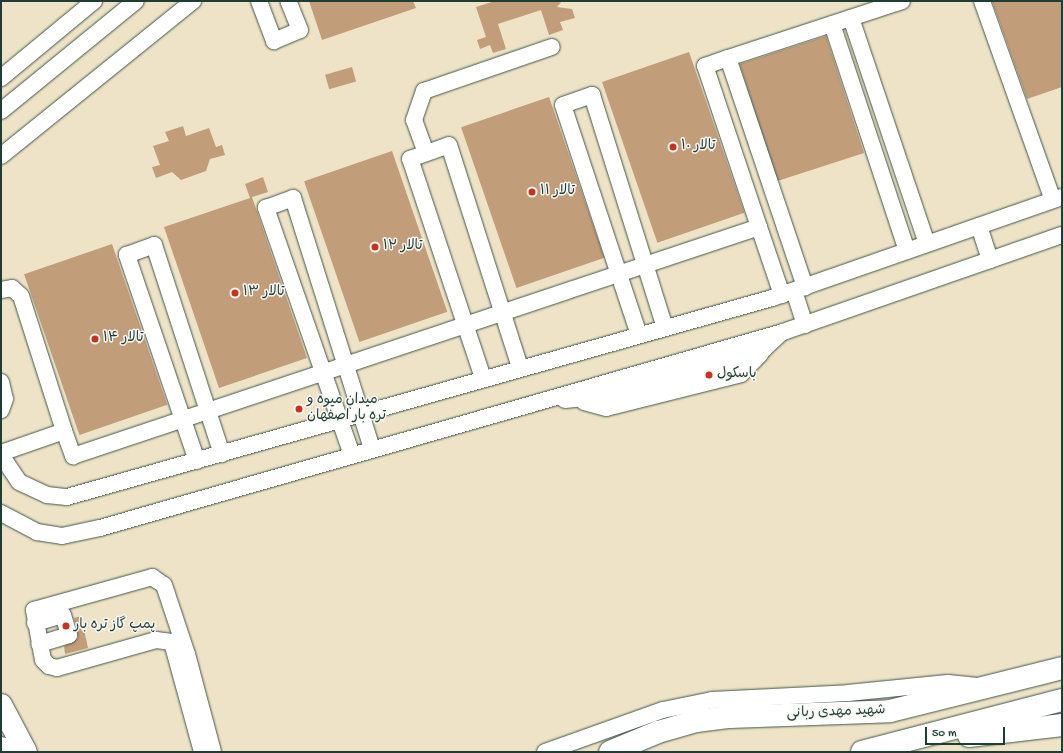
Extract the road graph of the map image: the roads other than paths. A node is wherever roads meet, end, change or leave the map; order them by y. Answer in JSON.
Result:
{"nodes":[{"id":1,"x":94,"y":1,"type":"edge"},
{"id":2,"x":136,"y":1,"type":"edge"},
{"id":3,"x":193,"y":1,"type":"edge"},
{"id":4,"x":258,"y":1,"type":"edge"},
{"id":5,"x":288,"y":1,"type":"edge"},
{"id":6,"x":902,"y":1,"type":"edge"},
{"id":7,"x":982,"y":1,"type":"edge"},
{"id":8,"x":851,"y":18,"type":"junction"},
{"id":9,"x":832,"y":24,"type":"junction"},
{"id":10,"x":552,"y":47,"type":"dead end"},
{"id":11,"x":728,"y":58,"type":"junction"},
{"id":12,"x":1,"y":78,"type":"edge"},
{"id":13,"x":1,"y":111,"type":"edge"},
{"id":14,"x":426,"y":153,"type":"junction"},
{"id":15,"x":1,"y":156,"type":"edge"},
{"id":16,"x":1057,"y":199,"type":"edge"},
{"id":17,"x":979,"y":226,"type":"junction"},
{"id":18,"x":759,"y":228,"type":"junction"},
{"id":19,"x":1062,"y":235,"type":"edge"},
{"id":20,"x":927,"y":244,"type":"junction"},
{"id":21,"x":907,"y":251,"type":"junction"},
{"id":22,"x":990,"y":260,"type":"junction"},
{"id":23,"x":646,"y":266,"type":"junction"},
{"id":24,"x":619,"y":274,"type":"junction"},
{"id":25,"x":1,"y":290,"type":"edge"},
{"id":26,"x":794,"y":291,"type":"junction"},
{"id":27,"x":503,"y":313,"type":"junction"},
{"id":28,"x":805,"y":325,"type":"junction"},
{"id":29,"x":465,"y":326,"type":"junction"},
{"id":30,"x":665,"y":328,"type":"junction"},
{"id":31,"x":783,"y":332,"type":"junction"},
{"id":32,"x":639,"y":335,"type":"junction"},
{"id":33,"x":346,"y":365,"type":"junction"},
{"id":34,"x":520,"y":368,"type":"junction"},
{"id":35,"x":324,"y":373,"type":"junction"},
{"id":36,"x":483,"y":378,"type":"junction"},
{"id":37,"x":1,"y":382,"type":"edge"},
{"id":38,"x":547,"y":398,"type":"junction"},
{"id":39,"x":1,"y":410,"type":"edge"},
{"id":40,"x":208,"y":412,"type":"junction"},
{"id":41,"x":361,"y":413,"type":"junction"},
{"id":42,"x":340,"y":419,"type":"junction"},
{"id":43,"x":183,"y":420,"type":"junction"},
{"id":44,"x":64,"y":431,"type":"junction"},
{"id":45,"x":372,"y":449,"type":"junction"},
{"id":46,"x":1,"y":454,"type":"edge"},
{"id":47,"x":222,"y":454,"type":"junction"},
{"id":48,"x":352,"y":455,"type":"junction"},
{"id":49,"x":198,"y":461,"type":"junction"},
{"id":50,"x":1,"y":514,"type":"edge"},
{"id":51,"x":35,"y":622,"type":"junction"},
{"id":52,"x":39,"y":644,"type":"junction"},
{"id":53,"x":1062,"y":668,"type":"edge"},
{"id":54,"x":991,"y":687,"type":"junction"},
{"id":55,"x":1062,"y":700,"type":"edge"},
{"id":56,"x":1,"y":705,"type":"edge"},
{"id":57,"x":1062,"y":725,"type":"edge"},
{"id":58,"x":908,"y":740,"type":"junction"},
{"id":59,"x":16,"y":748,"type":"edge"},
{"id":60,"x":202,"y":752,"type":"edge"},
{"id":61,"x":213,"y":752,"type":"edge"},
{"id":62,"x":545,"y":752,"type":"edge"},
{"id":63,"x":610,"y":752,"type":"edge"},
{"id":64,"x":862,"y":752,"type":"edge"}],
"edges":[{"from":1,"to":12,"type":"lane"},
{"from":2,"to":13,"type":"lane"},
{"from":3,"to":15,"type":"lane"},
{"from":4,"to":5,"type":"lane"},
{"from":6,"to":8,"type":"lane"},
{"from":7,"to":16,"type":"lane"},
{"from":8,"to":9,"type":"lane"},
{"from":8,"to":20,"type":"lane"},
{"from":9,"to":11,"type":"lane"},
{"from":9,"to":21,"type":"lane"},
{"from":10,"to":14,"type":"lane"},
{"from":11,"to":18,"type":"lane"},
{"from":11,"to":26,"type":"lane"},
{"from":14,"to":27,"type":"lane"},
{"from":14,"to":29,"type":"lane"},
{"from":16,"to":17,"type":"lane"},
{"from":17,"to":20,"type":"lane"},
{"from":17,"to":22,"type":"lane"},
{"from":18,"to":23,"type":"lane"},
{"from":18,"to":26,"type":"lane"},
{"from":19,"to":22,"type":"lane"},
{"from":20,"to":21,"type":"lane"},
{"from":21,"to":26,"type":"lane"},
{"from":22,"to":28,"type":"lane"},
{"from":23,"to":24,"type":"lane"},
{"from":23,"to":24,"type":"lane"},
{"from":23,"to":30,"type":"lane"},
{"from":24,"to":27,"type":"lane"},
{"from":24,"to":32,"type":"lane"},
{"from":25,"to":44,"type":"lane"},
{"from":26,"to":28,"type":"lane"},
{"from":26,"to":30,"type":"lane"},
{"from":27,"to":29,"type":"lane"},
{"from":27,"to":34,"type":"lane"},
{"from":28,"to":31,"type":"lane"},
{"from":29,"to":33,"type":"lane"},
{"from":29,"to":36,"type":"lane"},
{"from":30,"to":32,"type":"lane"},
{"from":31,"to":38,"type":"lane"},
{"from":31,"to":38,"type":"lane"},
{"from":32,"to":34,"type":"lane"},
{"from":33,"to":35,"type":"lane"},
{"from":33,"to":35,"type":"lane"},
{"from":33,"to":41,"type":"lane"},
{"from":34,"to":36,"type":"lane"},
{"from":35,"to":40,"type":"lane"},
{"from":35,"to":42,"type":"lane"},
{"from":36,"to":41,"type":"lane"},
{"from":37,"to":39,"type":"lane"},
{"from":38,"to":45,"type":"lane"},
{"from":40,"to":43,"type":"lane"},
{"from":40,"to":43,"type":"lane"},
{"from":40,"to":47,"type":"lane"},
{"from":41,"to":42,"type":"lane"},
{"from":41,"to":45,"type":"lane"},
{"from":42,"to":47,"type":"lane"},
{"from":42,"to":48,"type":"lane"},
{"from":43,"to":44,"type":"lane"},
{"from":43,"to":49,"type":"lane"},
{"from":44,"to":46,"type":"lane"},
{"from":45,"to":48,"type":"lane"},
{"from":46,"to":49,"type":"lane"},
{"from":47,"to":49,"type":"lane"},
{"from":48,"to":50,"type":"lane"},
{"from":51,"to":52,"type":"lane"},
{"from":51,"to":52,"type":"lane"},
{"from":51,"to":61,"type":"lane"},
{"from":52,"to":60,"type":"lane"},
{"from":53,"to":54,"type":"highway","name":"شهید مهدی ربانی"},
{"from":54,"to":62,"type":"lane"},
{"from":54,"to":63,"type":"highway","name":"شهید مهدی ربانی"},
{"from":55,"to":58,"type":"highway"},
{"from":56,"to":59,"type":"highway"},
{"from":57,"to":58,"type":"highway"},
{"from":58,"to":64,"type":"highway"}]}
